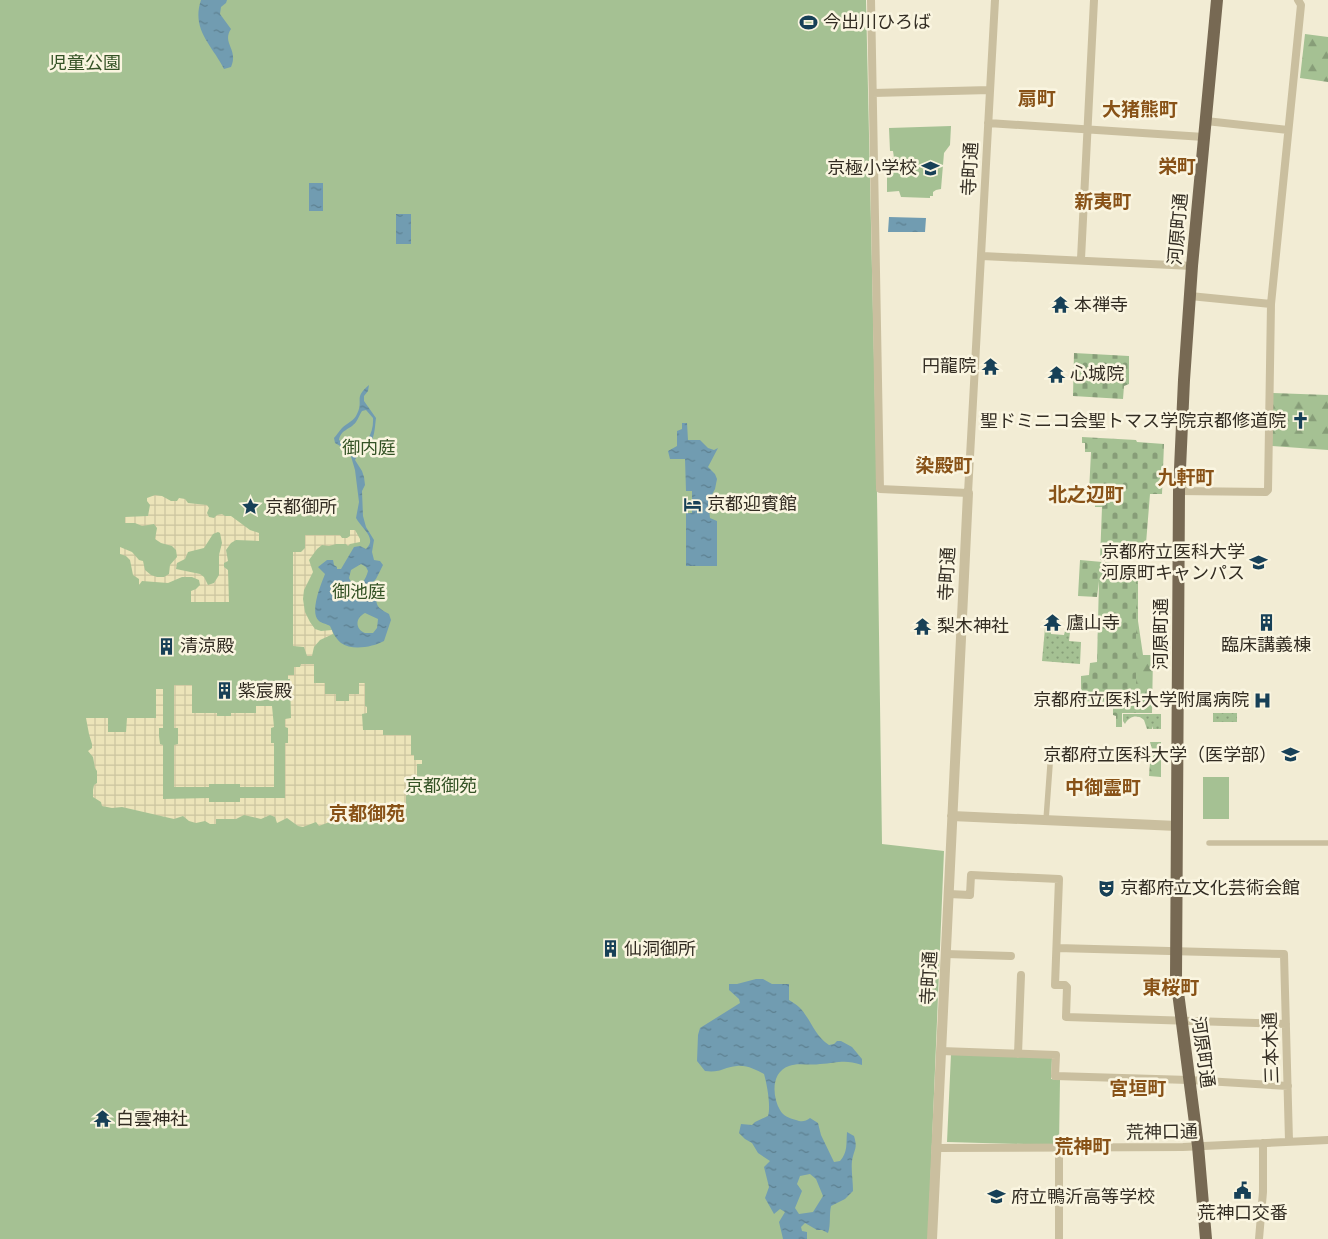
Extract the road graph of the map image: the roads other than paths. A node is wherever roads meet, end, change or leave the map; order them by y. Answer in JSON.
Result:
{"nodes":[{"id":1,"x":871,"y":0,"type":"edge"},
{"id":2,"x":995,"y":0,"type":"edge"},
{"id":3,"x":1094,"y":0,"type":"edge"},
{"id":4,"x":1217,"y":0,"type":"edge"},
{"id":5,"x":1299,"y":2,"type":"edge"},
{"id":6,"x":990,"y":90,"type":"junction"},
{"id":7,"x":873,"y":93,"type":"junction"},
{"id":8,"x":1206,"y":121,"type":"junction"},
{"id":9,"x":988,"y":123,"type":"junction"},
{"id":10,"x":1088,"y":129,"type":"junction"},
{"id":11,"x":1288,"y":130,"type":"junction"},
{"id":12,"x":1204,"y":137,"type":"junction"},
{"id":13,"x":982,"y":256,"type":"junction"},
{"id":14,"x":1081,"y":259,"type":"junction"},
{"id":15,"x":1192,"y":266,"type":"junction"},
{"id":16,"x":1190,"y":296,"type":"junction"},
{"id":17,"x":1271,"y":304,"type":"junction"},
{"id":18,"x":1179,"y":491,"type":"junction"},
{"id":19,"x":968,"y":493,"type":"junction"},
{"id":20,"x":1050,"y":765,"type":"dead end"},
{"id":21,"x":952,"y":816,"type":"junction"},
{"id":22,"x":1046,"y":820,"type":"junction"},
{"id":23,"x":1177,"y":826,"type":"junction"},
{"id":24,"x":1209,"y":843,"type":"dead end"},
{"id":25,"x":1328,"y":843,"type":"edge"},
{"id":26,"x":949,"y":894,"type":"junction"},
{"id":27,"x":1057,"y":948,"type":"junction"},
{"id":28,"x":1176,"y":952,"type":"junction"},
{"id":29,"x":946,"y":954,"type":"junction"},
{"id":30,"x":1011,"y":956,"type":"dead end"},
{"id":31,"x":1021,"y":975,"type":"dead end"},
{"id":32,"x":1181,"y":1020,"type":"junction"},
{"id":33,"x":1286,"y":1024,"type":"junction"},
{"id":34,"x":941,"y":1051,"type":"junction"},
{"id":35,"x":1018,"y":1054,"type":"junction"},
{"id":36,"x":1189,"y":1080,"type":"junction"},
{"id":37,"x":1288,"y":1086,"type":"junction"},
{"id":38,"x":1328,"y":1140,"type":"edge"},
{"id":39,"x":1289,"y":1141,"type":"junction"},
{"id":40,"x":1263,"y":1143,"type":"junction"},
{"id":41,"x":1198,"y":1146,"type":"junction"},
{"id":42,"x":1059,"y":1147,"type":"junction"},
{"id":43,"x":936,"y":1148,"type":"junction"},
{"id":44,"x":932,"y":1239,"type":"edge"},
{"id":45,"x":1059,"y":1239,"type":"edge"},
{"id":46,"x":1206,"y":1239,"type":"edge"},
{"id":47,"x":1259,"y":1239,"type":"edge"}],
"edges":[{"from":1,"to":7,"type":"street"},
{"from":2,"to":6,"type":"street","name":"寺町通"},
{"from":3,"to":10,"type":"street"},
{"from":4,"to":8,"type":"main road","name":"河原町通"},
{"from":5,"to":11,"type":"street"},
{"from":6,"to":7,"type":"street"},
{"from":6,"to":9,"type":"street","name":"寺町通"},
{"from":7,"to":19,"type":"street"},
{"from":8,"to":11,"type":"street"},
{"from":8,"to":12,"type":"main road","name":"河原町通"},
{"from":9,"to":10,"type":"street"},
{"from":9,"to":13,"type":"street","name":"寺町通"},
{"from":10,"to":12,"type":"street"},
{"from":10,"to":14,"type":"street"},
{"from":11,"to":17,"type":"street"},
{"from":12,"to":15,"type":"main road","name":"河原町通"},
{"from":13,"to":14,"type":"street"},
{"from":13,"to":19,"type":"street","name":"寺町通"},
{"from":14,"to":15,"type":"street"},
{"from":15,"to":16,"type":"main road","name":"河原町通"},
{"from":16,"to":17,"type":"street"},
{"from":16,"to":18,"type":"main road","name":"河原町通"},
{"from":17,"to":18,"type":"street"},
{"from":18,"to":23,"type":"main road","name":"河原町通"},
{"from":19,"to":21,"type":"street","name":"寺町通"},
{"from":20,"to":22,"type":"street"},
{"from":21,"to":22,"type":"street"},
{"from":21,"to":26,"type":"street","name":"寺町通"},
{"from":22,"to":23,"type":"street"},
{"from":23,"to":28,"type":"main road","name":"河原町通"},
{"from":24,"to":25,"type":"street"},
{"from":26,"to":27,"type":"street"},
{"from":26,"to":29,"type":"street","name":"寺町通"},
{"from":27,"to":28,"type":"street"},
{"from":27,"to":32,"type":"street"},
{"from":28,"to":32,"type":"main road","name":"河原町通"},
{"from":28,"to":33,"type":"street","name":"三本木通"},
{"from":29,"to":30,"type":"street"},
{"from":29,"to":34,"type":"street","name":"寺町通"},
{"from":31,"to":35,"type":"street"},
{"from":32,"to":33,"type":"street"},
{"from":32,"to":36,"type":"main road","name":"河原町通"},
{"from":33,"to":37,"type":"street","name":"三本木通"},
{"from":34,"to":35,"type":"street"},
{"from":34,"to":43,"type":"street","name":"寺町通"},
{"from":35,"to":36,"type":"street"},
{"from":36,"to":37,"type":"street"},
{"from":36,"to":41,"type":"main road","name":"河原町通"},
{"from":37,"to":39,"type":"street","name":"三本木通"},
{"from":38,"to":39,"type":"street","name":"荒神口通"},
{"from":39,"to":40,"type":"street","name":"荒神口通"},
{"from":40,"to":41,"type":"street","name":"荒神口通"},
{"from":40,"to":47,"type":"street"},
{"from":41,"to":42,"type":"street","name":"荒神口通"},
{"from":41,"to":46,"type":"main road","name":"河原町通"},
{"from":42,"to":43,"type":"street","name":"荒神口通"},
{"from":42,"to":45,"type":"street"},
{"from":43,"to":44,"type":"street","name":"寺町通"}]}
